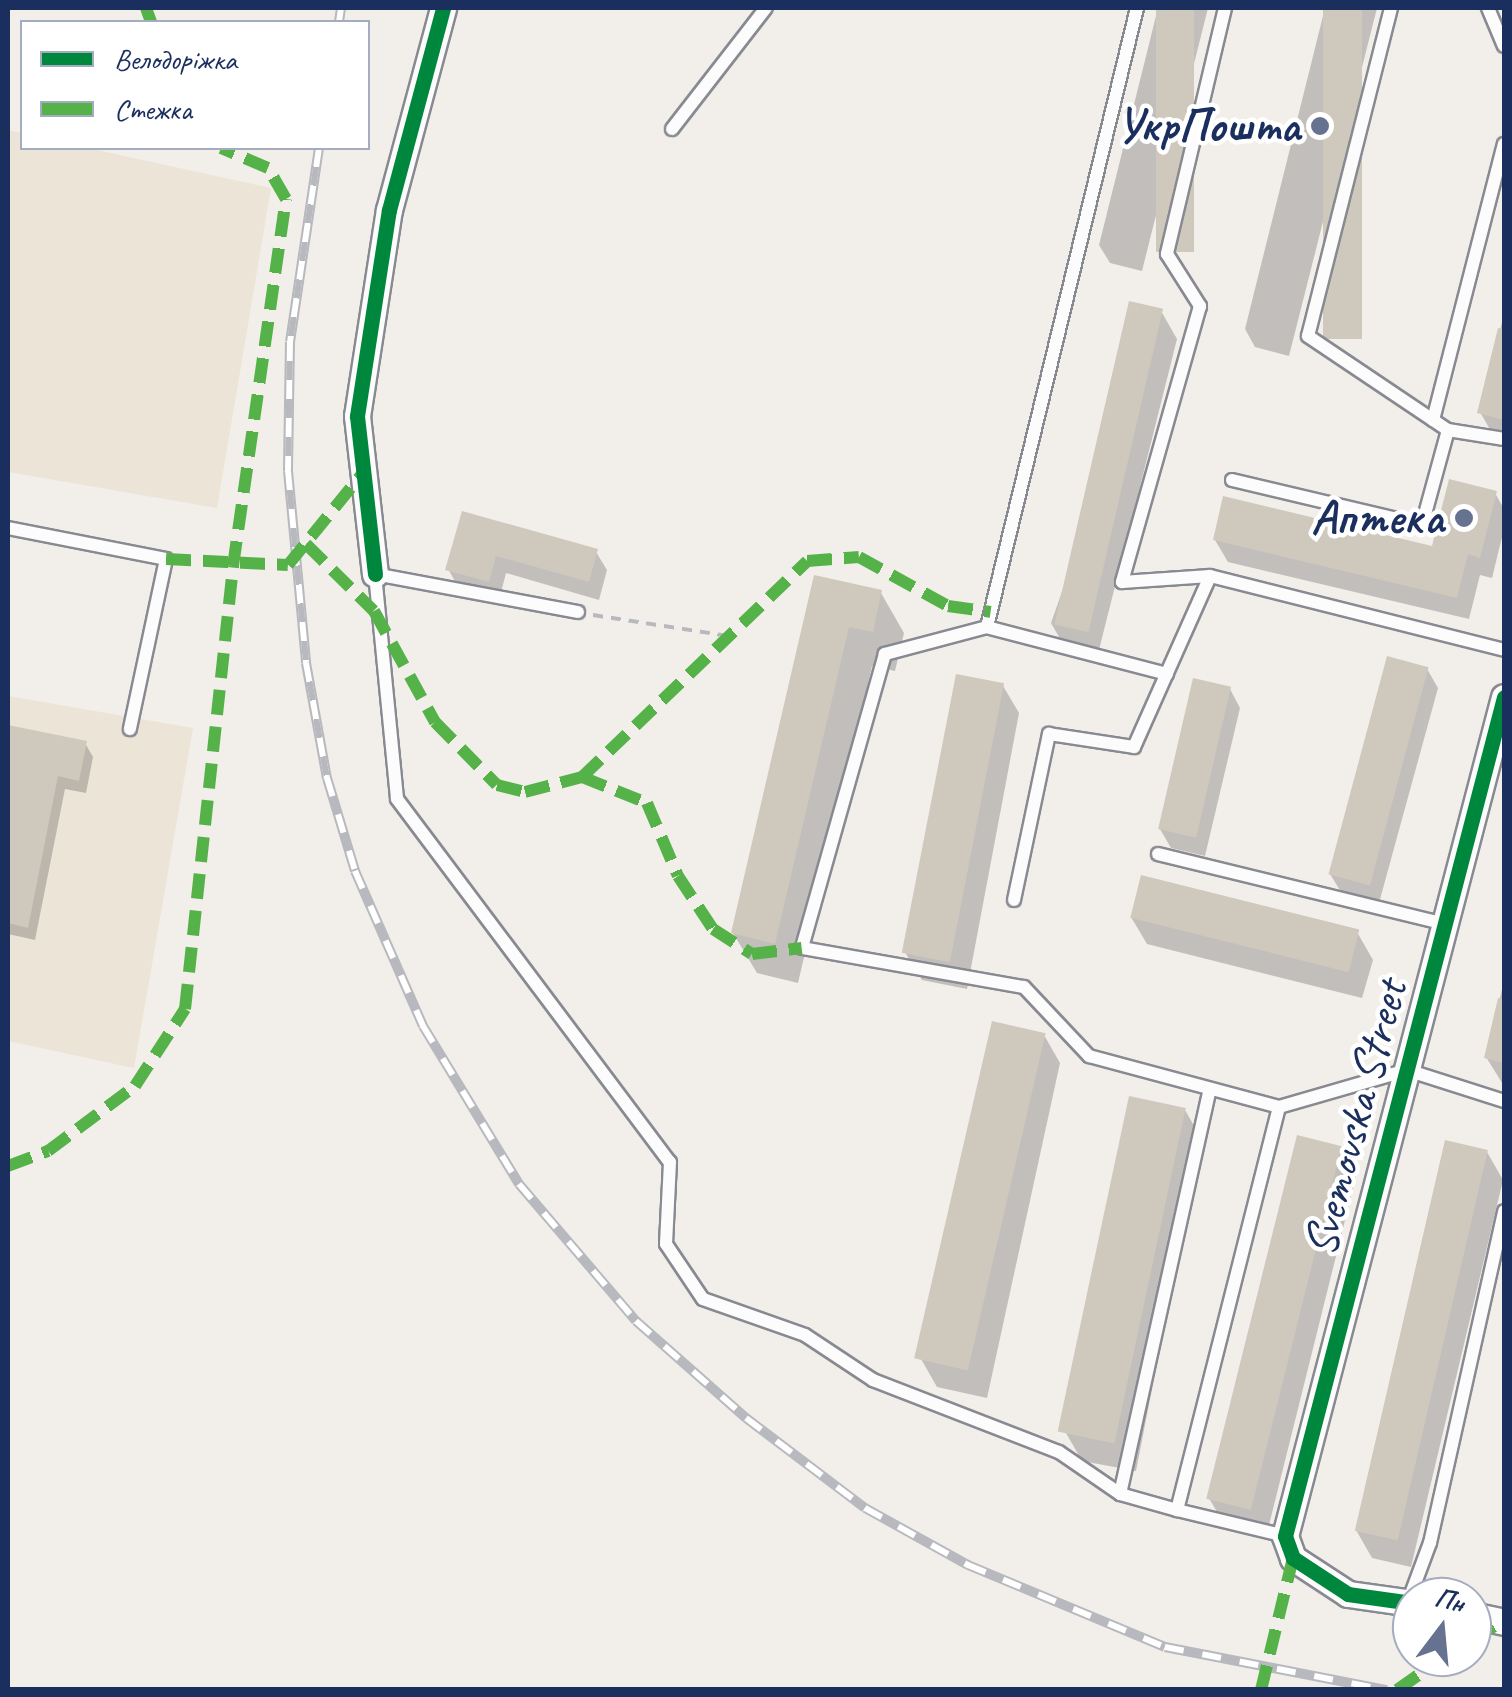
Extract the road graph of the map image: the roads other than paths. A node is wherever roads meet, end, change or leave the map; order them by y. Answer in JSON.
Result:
{"nodes":[{"id":1,"x":443,"y":8,"type":"edge"},
{"id":2,"x":766,"y":8,"type":"edge"},
{"id":3,"x":1136,"y":8,"type":"edge"},
{"id":4,"x":1224,"y":8,"type":"edge"},
{"id":5,"x":1390,"y":8,"type":"edge"},
{"id":6,"x":1488,"y":8,"type":"edge"},
{"id":7,"x":1504,"y":46,"type":"edge"},
{"id":8,"x":672,"y":128,"type":"dead end"},
{"id":9,"x":1504,"y":144,"type":"edge"},
{"id":10,"x":1433,"y":420,"type":"junction"},
{"id":11,"x":1448,"y":430,"type":"junction"},
{"id":12,"x":1504,"y":439,"type":"edge"},
{"id":13,"x":1232,"y":480,"type":"dead end"},
{"id":14,"x":8,"y":528,"type":"edge"},
{"id":15,"x":375,"y":574,"type":"junction"},
{"id":16,"x":1210,"y":576,"type":"junction"},
{"id":17,"x":578,"y":612,"type":"road end"},
{"id":18,"x":987,"y":628,"type":"junction"},
{"id":19,"x":1504,"y":650,"type":"edge"},
{"id":20,"x":1167,"y":674,"type":"junction"},
{"id":21,"x":1504,"y":697,"type":"edge"},
{"id":22,"x":130,"y":729,"type":"dead end"},
{"id":23,"x":1496,"y":761,"type":"edge"},
{"id":24,"x":1158,"y":854,"type":"dead end"},
{"id":25,"x":1014,"y":900,"type":"dead end"},
{"id":26,"x":1445,"y":924,"type":"junction"},
{"id":27,"x":1407,"y":1070,"type":"junction"},
{"id":28,"x":1210,"y":1089,"type":"junction"},
{"id":29,"x":1504,"y":1101,"type":"edge"},
{"id":30,"x":1280,"y":1108,"type":"junction"},
{"id":31,"x":1504,"y":1211,"type":"edge"},
{"id":32,"x":1120,"y":1494,"type":"junction"},
{"id":33,"x":1177,"y":1510,"type":"junction"},
{"id":34,"x":1289,"y":1547,"type":"junction"},
{"id":35,"x":1418,"y":1577,"type":"edge"},
{"id":36,"x":1392,"y":1600,"type":"edge"}],
"edges":[{"from":1,"to":15,"type":"street"},
{"from":2,"to":8,"type":"lane"},
{"from":3,"to":18,"type":"lane"},
{"from":4,"to":16,"type":"lane"},
{"from":5,"to":10,"type":"lane"},
{"from":6,"to":7,"type":"lane"},
{"from":9,"to":10,"type":"lane"},
{"from":10,"to":11,"type":"lane"},
{"from":11,"to":12,"type":"lane"},
{"from":11,"to":13,"type":"lane"},
{"from":14,"to":22,"type":"lane"},
{"from":15,"to":17,"type":"lane"},
{"from":15,"to":32,"type":"lane"},
{"from":16,"to":19,"type":"lane"},
{"from":16,"to":20,"type":"lane"},
{"from":18,"to":20,"type":"lane"},
{"from":18,"to":28,"type":"lane"},
{"from":20,"to":25,"type":"lane"},
{"from":21,"to":23,"type":"street","name":"Svemovska Street"},
{"from":23,"to":26,"type":"street","name":"Svemovska Street"},
{"from":24,"to":26,"type":"lane"},
{"from":26,"to":27,"type":"street","name":"Svemovska Street"},
{"from":27,"to":29,"type":"lane"},
{"from":27,"to":30,"type":"lane"},
{"from":27,"to":34,"type":"street","name":"Svemovska Street"},
{"from":28,"to":30,"type":"lane"},
{"from":28,"to":32,"type":"lane"},
{"from":30,"to":33,"type":"lane"},
{"from":31,"to":35,"type":"lane"},
{"from":32,"to":33,"type":"lane"},
{"from":33,"to":34,"type":"lane"},
{"from":34,"to":36,"type":"street"}]}
